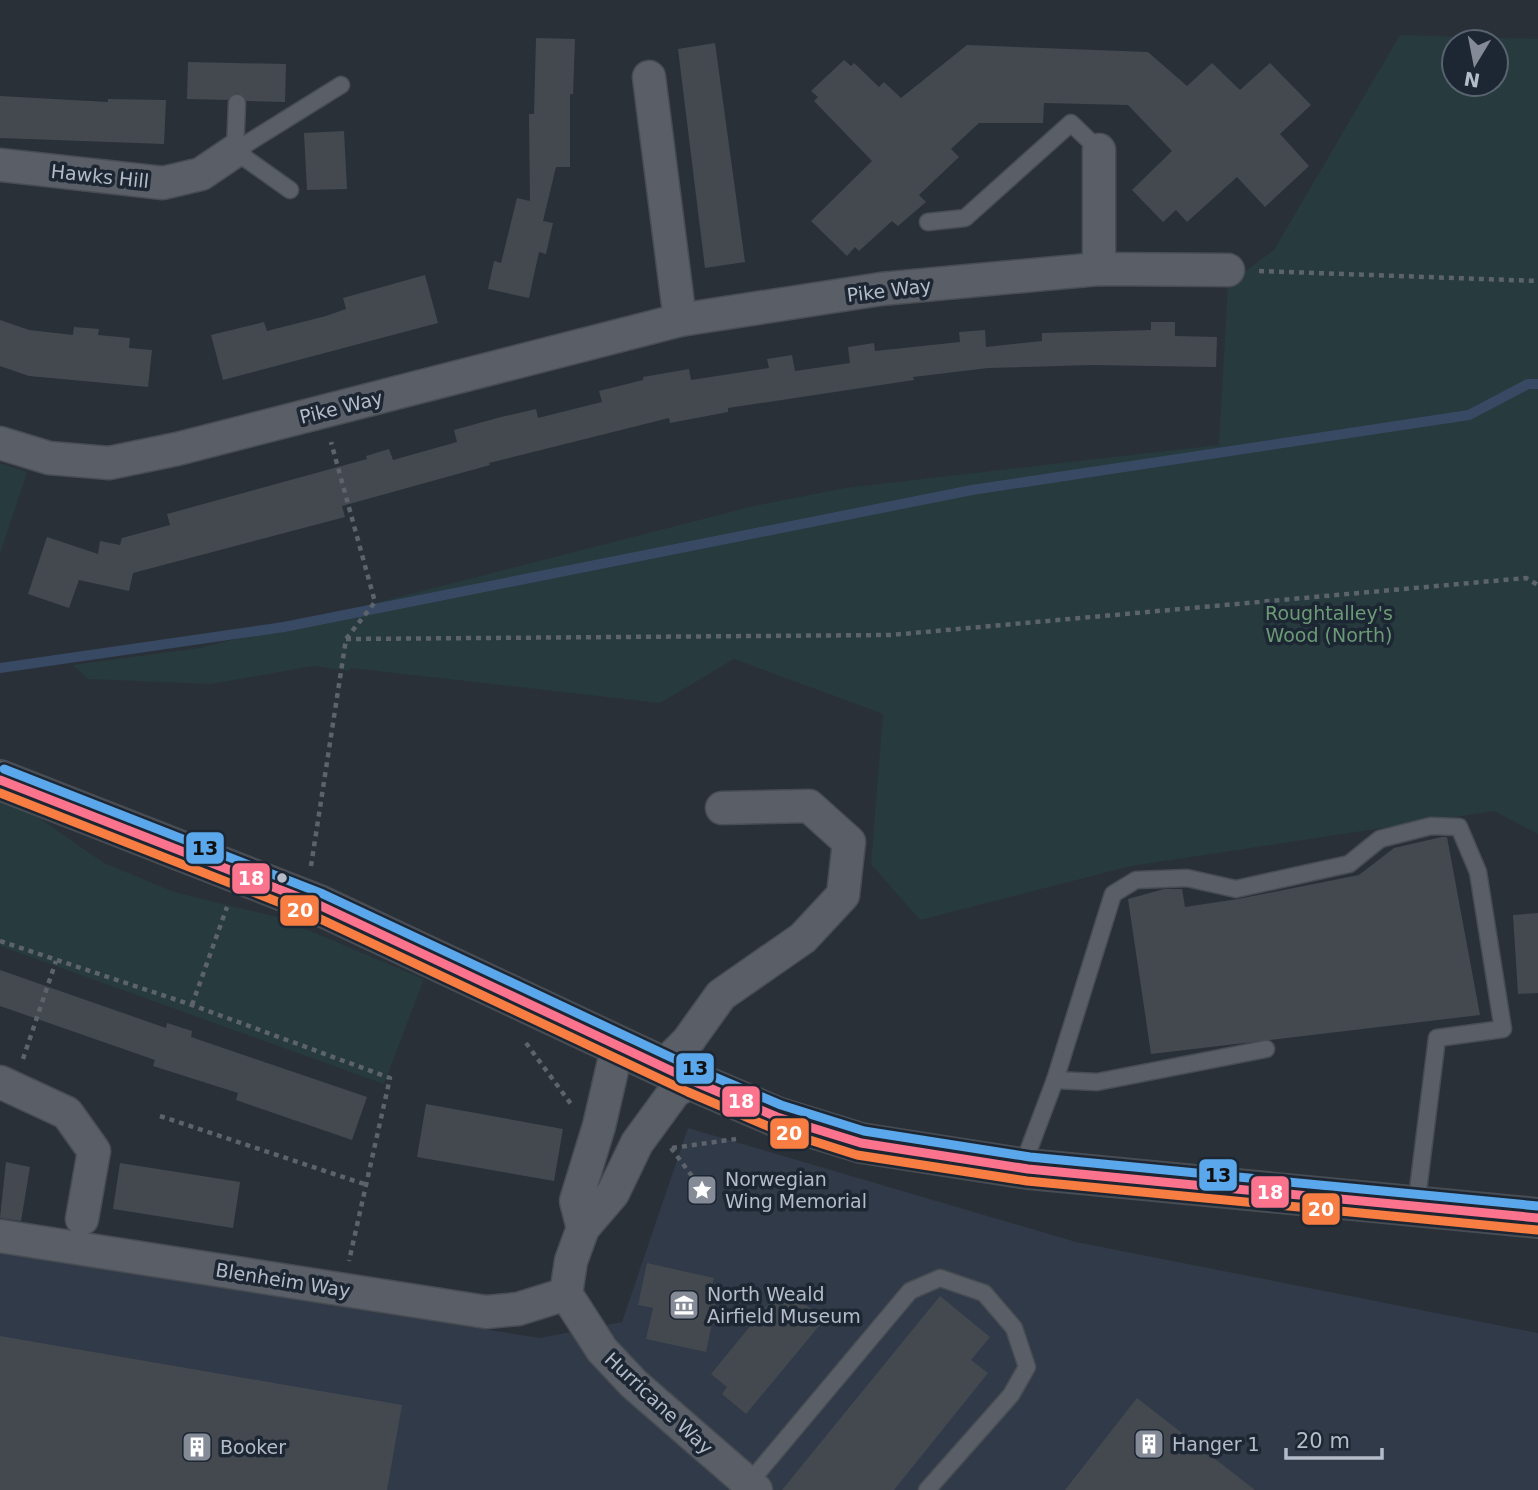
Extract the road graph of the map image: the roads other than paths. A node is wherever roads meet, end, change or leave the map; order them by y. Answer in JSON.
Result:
{"nodes":[{"id":1,"x":649,"y":78,"type":"dead end"},
{"id":2,"x":341,"y":85,"type":"dead end"},
{"id":3,"x":237,"y":103,"type":"dead end"},
{"id":4,"x":1099,"y":150,"type":"joint"},
{"id":5,"x":235,"y":151,"type":"junction"},
{"id":6,"x":0,"y":165,"type":"edge"},
{"id":7,"x":290,"y":190,"type":"dead end"},
{"id":8,"x":928,"y":222,"type":"dead end"},
{"id":9,"x":1099,"y":269,"type":"junction"},
{"id":10,"x":1228,"y":270,"type":"road end"},
{"id":11,"x":680,"y":320,"type":"junction"},
{"id":12,"x":0,"y":443,"type":"edge"},
{"id":13,"x":0,"y":780,"type":"edge"},
{"id":14,"x":722,"y":808,"type":"dead end"},
{"id":15,"x":618,"y":1044,"type":"junction"},
{"id":16,"x":1266,"y":1049,"type":"dead end"},
{"id":17,"x":678,"y":1074,"type":"junction"},
{"id":18,"x":1055,"y":1080,"type":"junction"},
{"id":19,"x":7,"y":1084,"type":"edge"},
{"id":20,"x":1028,"y":1169,"type":"junction"},
{"id":21,"x":1416,"y":1206,"type":"junction"},
{"id":22,"x":1538,"y":1218,"type":"edge"},
{"id":23,"x":82,"y":1219,"type":"dead end"},
{"id":24,"x":583,"y":1227,"type":"junction"},
{"id":25,"x":0,"y":1236,"type":"edge"},
{"id":26,"x":566,"y":1294,"type":"junction"},
{"id":27,"x":752,"y":1487,"type":"edge"},
{"id":28,"x":927,"y":1490,"type":"edge"}],
"edges":[{"from":1,"to":11,"type":"street"},
{"from":2,"to":5,"type":"lane"},
{"from":3,"to":5,"type":"lane"},
{"from":4,"to":8,"type":"lane"},
{"from":4,"to":9,"type":"street"},
{"from":5,"to":6,"type":"street","name":"Hawks Hill"},
{"from":5,"to":7,"type":"lane"},
{"from":9,"to":10,"type":"street","name":"Pike Way"},
{"from":9,"to":11,"type":"street","name":"Pike Way"},
{"from":11,"to":12,"type":"street","name":"Pike Way"},
{"from":13,"to":15,"type":"main road"},
{"from":14,"to":17,"type":"street"},
{"from":15,"to":17,"type":"main road"},
{"from":15,"to":24,"type":"street"},
{"from":16,"to":18,"type":"lane"},
{"from":17,"to":20,"type":"main road"},
{"from":17,"to":24,"type":"street"},
{"from":18,"to":20,"type":"lane"},
{"from":18,"to":21,"type":"lane"},
{"from":19,"to":23,"type":"street"},
{"from":20,"to":21,"type":"main road"},
{"from":21,"to":22,"type":"main road"},
{"from":24,"to":26,"type":"street"},
{"from":25,"to":26,"type":"street","name":"Blenheim Way"},
{"from":26,"to":27,"type":"street","name":"Hurricane Way"},
{"from":27,"to":28,"type":"lane"}]}
